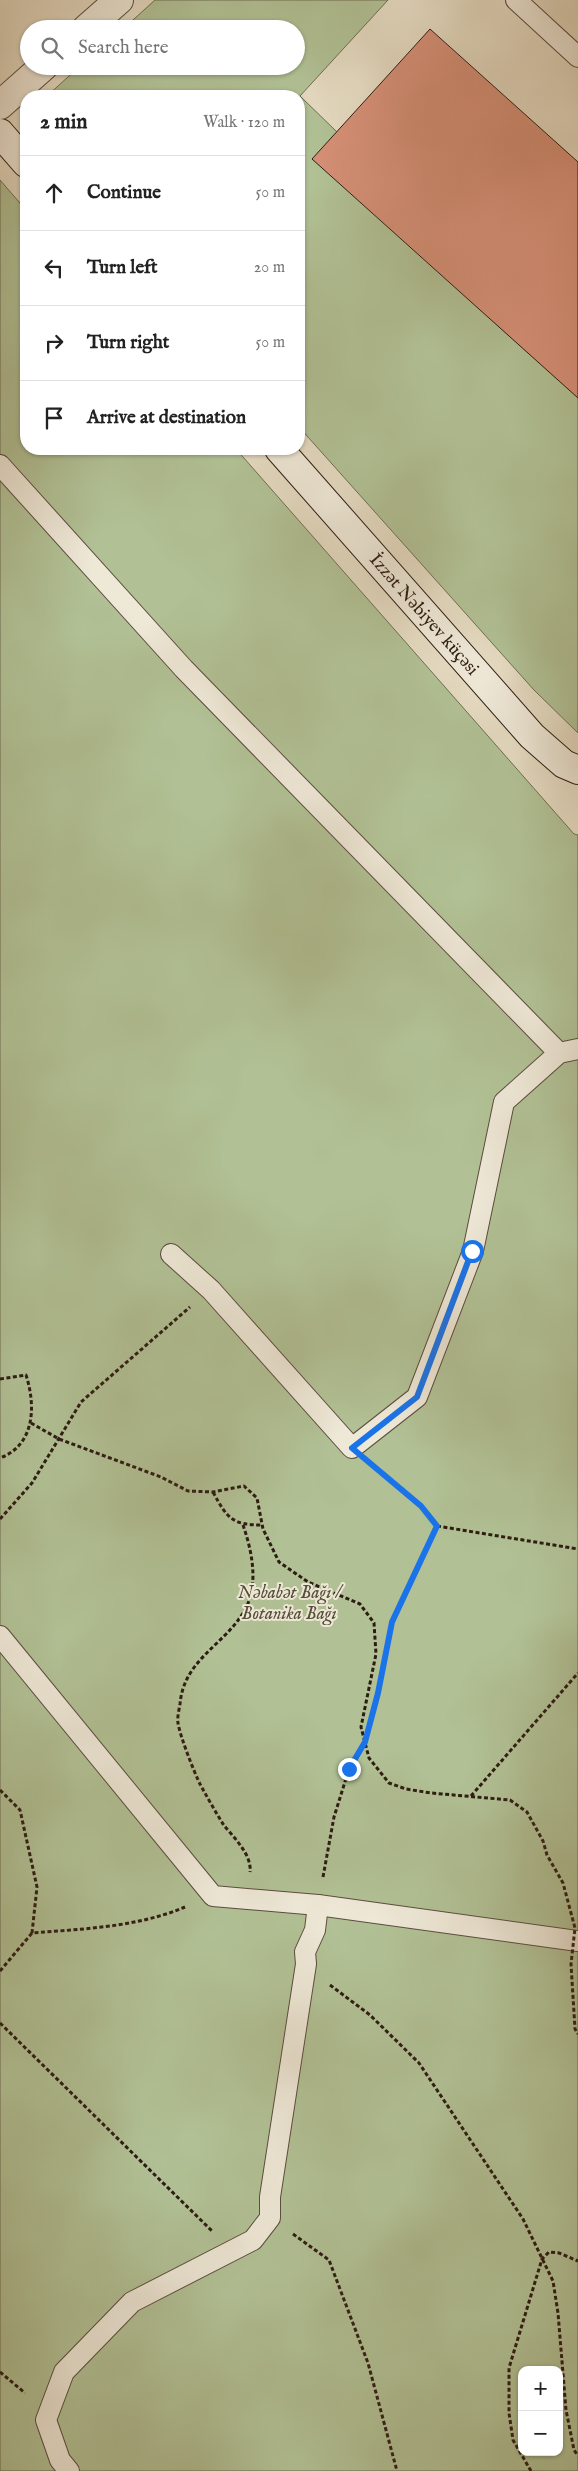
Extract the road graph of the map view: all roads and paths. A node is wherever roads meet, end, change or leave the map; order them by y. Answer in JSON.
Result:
{"nodes":[{"id":1,"x":119,"y":0,"type":"edge"},
{"id":2,"x":516,"y":0,"type":"edge"},
{"id":3,"x":96,"y":20,"type":"edge"},
{"id":4,"x":578,"y":57,"type":"edge"},
{"id":5,"x":34,"y":75,"type":"edge"},
{"id":6,"x":0,"y":105,"type":"edge"},
{"id":7,"x":0,"y":133,"type":"edge"},
{"id":8,"x":20,"y":156,"type":"edge"},
{"id":9,"x":283,"y":455,"type":"edge"},
{"id":10,"x":0,"y":465,"type":"edge"},
{"id":11,"x":578,"y":770,"type":"edge"},
{"id":12,"x":568,"y":1051,"type":"edge"},
{"id":13,"x":171,"y":1254,"type":"dead end"},
{"id":14,"x":211,"y":1290,"type":"junction"},
{"id":15,"x":0,"y":1379,"type":"edge"},
{"id":16,"x":31,"y":1423,"type":"junction"},
{"id":17,"x":59,"y":1439,"type":"junction"},
{"id":18,"x":352,"y":1448,"type":"junction"},
{"id":19,"x":0,"y":1458,"type":"edge"},
{"id":20,"x":213,"y":1492,"type":"junction"},
{"id":21,"x":0,"y":1519,"type":"edge"},
{"id":22,"x":243,"y":1525,"type":"junction"},
{"id":23,"x":262,"y":1525,"type":"junction"},
{"id":24,"x":437,"y":1526,"type":"junction"},
{"id":25,"x":578,"y":1549,"type":"edge"},
{"id":26,"x":0,"y":1636,"type":"edge"},
{"id":27,"x":578,"y":1673,"type":"edge"},
{"id":28,"x":365,"y":1742,"type":"junction"},
{"id":29,"x":0,"y":1790,"type":"edge"},
{"id":30,"x":471,"y":1796,"type":"junction"},
{"id":31,"x":213,"y":1896,"type":"junction"},
{"id":32,"x":245,"y":1898,"type":"junction"},
{"id":33,"x":318,"y":1904,"type":"junction"},
{"id":34,"x":32,"y":1933,"type":"junction"},
{"id":35,"x":576,"y":1940,"type":"edge"},
{"id":36,"x":306,"y":1964,"type":"junction"},
{"id":37,"x":0,"y":1971,"type":"edge"},
{"id":38,"x":0,"y":2023,"type":"edge"},
{"id":39,"x":578,"y":2034,"type":"edge"},
{"id":40,"x":270,"y":2218,"type":"junction"},
{"id":41,"x":224,"y":2255,"type":"junction"},
{"id":42,"x":542,"y":2259,"type":"junction"},
{"id":43,"x":577,"y":2259,"type":"edge"},
{"id":44,"x":578,"y":2456,"type":"edge"},
{"id":45,"x":69,"y":2471,"type":"edge"},
{"id":46,"x":397,"y":2471,"type":"edge"},
{"id":47,"x":531,"y":2471,"type":"edge"}],
"edges":[{"from":1,"to":3,"type":"main road"},
{"from":2,"to":4,"type":"lane"},
{"from":5,"to":6,"type":"main road"},
{"from":7,"to":8,"type":"main road"},
{"from":9,"to":11,"type":"main road","name":"İzzət Nəbiyev küçəsi"},
{"from":10,"to":12,"type":"lane"},
{"from":12,"to":18,"type":"lane"},
{"from":13,"to":14,"type":"lane"},
{"from":14,"to":17,"type":"path"},
{"from":14,"to":18,"type":"lane"},
{"from":15,"to":16,"type":"path"},
{"from":16,"to":17,"type":"path","bridge":true},
{"from":16,"to":19,"type":"path"},
{"from":17,"to":20,"type":"path","bridge":true},
{"from":17,"to":21,"type":"path"},
{"from":18,"to":24,"type":"path"},
{"from":20,"to":22,"type":"path"},
{"from":20,"to":23,"type":"path","bridge":true},
{"from":22,"to":23,"type":"path"},
{"from":22,"to":32,"type":"path"},
{"from":23,"to":28,"type":"path","bridge":true},
{"from":24,"to":25,"type":"path"},
{"from":24,"to":28,"type":"path"},
{"from":26,"to":31,"type":"lane"},
{"from":27,"to":30,"type":"path"},
{"from":28,"to":30,"type":"path","bridge":true},
{"from":28,"to":33,"type":"path"},
{"from":29,"to":34,"type":"path"},
{"from":30,"to":35,"type":"path","bridge":true},
{"from":31,"to":32,"type":"lane"},
{"from":31,"to":34,"type":"path"},
{"from":32,"to":33,"type":"lane"},
{"from":33,"to":35,"type":"lane"},
{"from":33,"to":36,"type":"lane"},
{"from":34,"to":37,"type":"path"},
{"from":35,"to":39,"type":"path","bridge":true},
{"from":36,"to":40,"type":"lane"},
{"from":36,"to":42,"type":"path"},
{"from":38,"to":41,"type":"path"},
{"from":40,"to":41,"type":"lane"},
{"from":40,"to":46,"type":"path"},
{"from":41,"to":45,"type":"lane"},
{"from":42,"to":43,"type":"path"},
{"from":42,"to":44,"type":"path"},
{"from":42,"to":47,"type":"path"}]}
